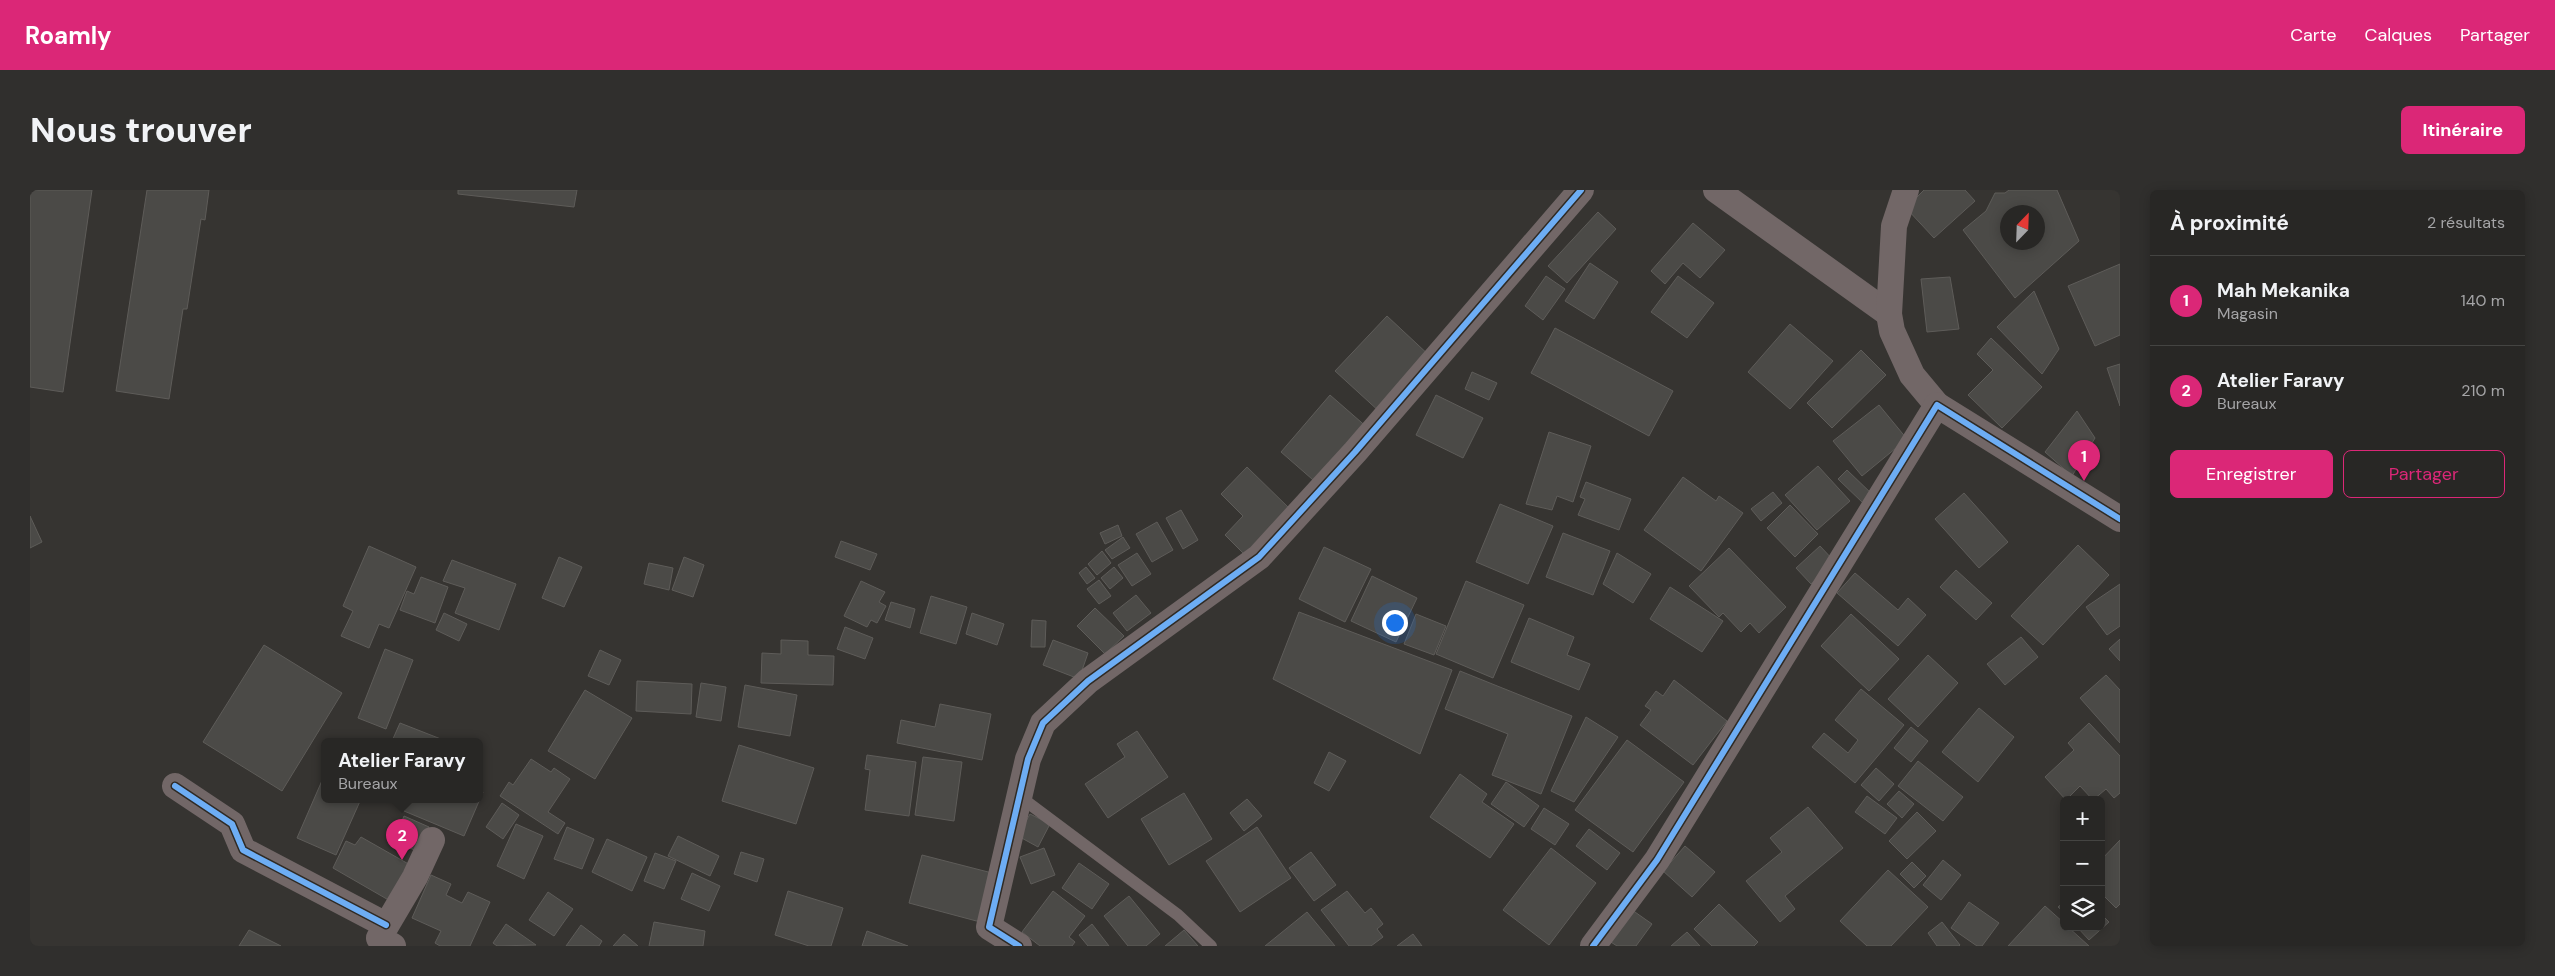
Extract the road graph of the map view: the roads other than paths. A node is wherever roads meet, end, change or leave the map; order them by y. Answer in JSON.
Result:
{"nodes":[{"id":1,"x":1581,"y":190,"type":"edge"},
{"id":2,"x":1716,"y":190,"type":"edge"},
{"id":3,"x":1906,"y":190,"type":"edge"},
{"id":4,"x":1889,"y":314,"type":"junction"},
{"id":5,"x":1937,"y":406,"type":"junction"},
{"id":6,"x":2120,"y":519,"type":"edge"},
{"id":7,"x":175,"y":786,"type":"dead end"},
{"id":8,"x":1019,"y":796,"type":"junction"},
{"id":9,"x":432,"y":840,"type":"dead end"},
{"id":10,"x":389,"y":935,"type":"edge"},
{"id":11,"x":987,"y":937,"type":"edge"},
{"id":12,"x":1019,"y":946,"type":"edge"},
{"id":13,"x":1211,"y":946,"type":"edge"},
{"id":14,"x":1593,"y":946,"type":"edge"}],
"edges":[{"from":1,"to":8,"type":"street"},
{"from":2,"to":4,"type":"street"},
{"from":3,"to":4,"type":"street"},
{"from":4,"to":5,"type":"street"},
{"from":5,"to":6,"type":"street"},
{"from":5,"to":14,"type":"street"},
{"from":7,"to":10,"type":"street"},
{"from":8,"to":11,"type":"street"},
{"from":8,"to":13,"type":"lane"},
{"from":9,"to":10,"type":"street"},
{"from":11,"to":12,"type":"street"}]}
